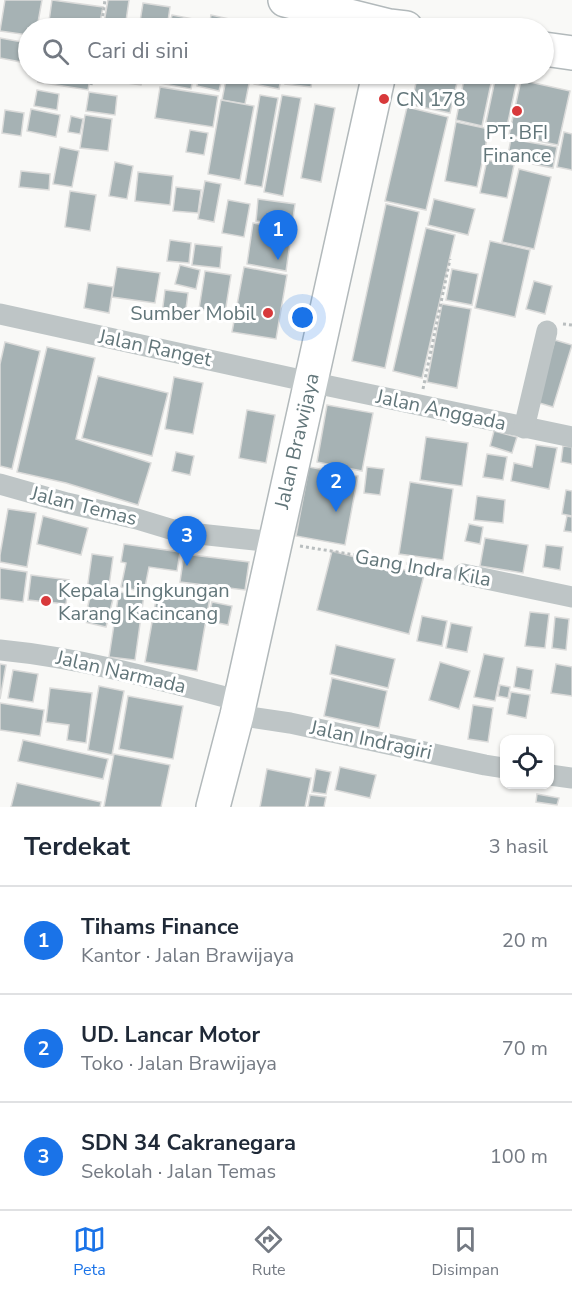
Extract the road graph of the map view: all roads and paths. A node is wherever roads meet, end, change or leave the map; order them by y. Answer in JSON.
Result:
{"nodes":[{"id":1,"x":105,"y":0,"type":"edge"},
{"id":2,"x":285,"y":0,"type":"edge"},
{"id":3,"x":102,"y":18,"type":"edge"},
{"id":4,"x":379,"y":18,"type":"edge"},
{"id":5,"x":554,"y":51,"type":"edge"},
{"id":6,"x":572,"y":53,"type":"edge"},
{"id":7,"x":377,"y":84,"type":"edge"},
{"id":8,"x":450,"y":259,"type":"dead end"},
{"id":9,"x":0,"y":314,"type":"edge"},
{"id":10,"x":547,"y":331,"type":"dead end"},
{"id":11,"x":310,"y":382,"type":"junction"},
{"id":12,"x":420,"y":405,"type":"junction"},
{"id":13,"x":524,"y":428,"type":"junction"},
{"id":14,"x":572,"y":437,"type":"edge"},
{"id":15,"x":0,"y":484,"type":"edge"},
{"id":16,"x":274,"y":542,"type":"junction"},
{"id":17,"x":463,"y":574,"type":"joint"},
{"id":18,"x":572,"y":597,"type":"edge"},
{"id":19,"x":0,"y":650,"type":"edge"},
{"id":20,"x":239,"y":708,"type":"junction"},
{"id":21,"x":500,"y":767,"type":"edge"},
{"id":22,"x":554,"y":776,"type":"edge"},
{"id":23,"x":572,"y":778,"type":"edge"},
{"id":24,"x":213,"y":807,"type":"edge"}],
"edges":[{"from":1,"to":3,"type":"path"},
{"from":2,"to":4,"type":"main road"},
{"from":5,"to":6,"type":"main road"},
{"from":7,"to":11,"type":"main road","name":"Jalan Brawijaya"},
{"from":8,"to":12,"type":"path"},
{"from":9,"to":11,"type":"street","name":"Jalan Ranget"},
{"from":10,"to":13,"type":"street"},
{"from":11,"to":12,"type":"street","name":"Jalan Anggada"},
{"from":11,"to":16,"type":"main road","name":"Jalan Brawijaya"},
{"from":12,"to":13,"type":"street","name":"Jalan Anggada"},
{"from":13,"to":14,"type":"street","name":"Jalan Anggada"},
{"from":15,"to":16,"type":"street","name":"Jalan Temas"},
{"from":16,"to":17,"type":"path","name":"Gang Indra Kila"},
{"from":16,"to":20,"type":"main road","name":"Jalan Brawijaya"},
{"from":17,"to":18,"type":"street","name":"Gang Indra Kila"},
{"from":19,"to":20,"type":"street","name":"Jalan Narmada"},
{"from":20,"to":21,"type":"street","name":"Jalan Indragiri"},
{"from":20,"to":24,"type":"main road","name":"Jalan Brawijaya"},
{"from":22,"to":23,"type":"street"}]}
